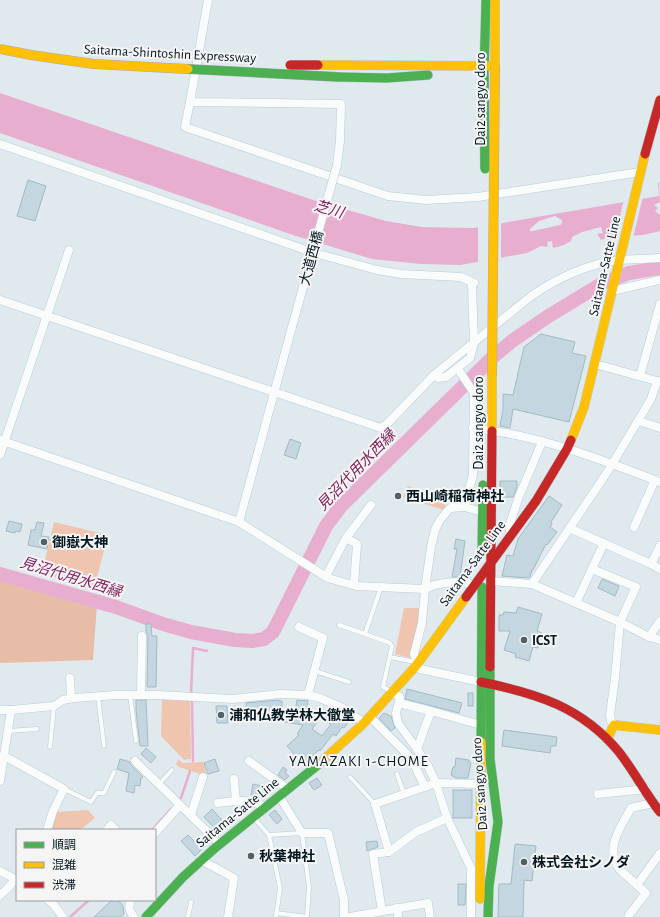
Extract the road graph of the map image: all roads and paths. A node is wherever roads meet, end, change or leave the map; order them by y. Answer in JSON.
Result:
{"nodes":[{"id":1,"x":208,"y":0,"type":"edge"},
{"id":2,"x":486,"y":0,"type":"edge"},
{"id":3,"x":495,"y":0,"type":"edge"},
{"id":4,"x":0,"y":43,"type":"edge"},
{"id":5,"x":0,"y":49,"type":"edge"},
{"id":6,"x":484,"y":70,"type":"junction"},
{"id":7,"x":495,"y":71,"type":"junction"},
{"id":8,"x":660,"y":100,"type":"edge"},
{"id":9,"x":190,"y":102,"type":"junction"},
{"id":10,"x":0,"y":144,"type":"edge"},
{"id":11,"x":639,"y":176,"type":"junction"},
{"id":12,"x":68,"y":250,"type":"dead end"},
{"id":13,"x":306,"y":250,"type":"dead end"},
{"id":14,"x":322,"y":255,"type":"dead end"},
{"id":15,"x":660,"y":258,"type":"edge"},
{"id":16,"x":619,"y":260,"type":"junction"},
{"id":17,"x":660,"y":280,"type":"edge"},
{"id":18,"x":613,"y":289,"type":"junction"},
{"id":19,"x":0,"y":300,"type":"edge"},
{"id":20,"x":660,"y":304,"type":"edge"},
{"id":21,"x":46,"y":316,"type":"junction"},
{"id":22,"x":657,"y":326,"type":"edge"},
{"id":23,"x":474,"y":343,"type":"junction"},
{"id":24,"x":595,"y":364,"type":"junction"},
{"id":25,"x":458,"y":369,"type":"junction"},
{"id":26,"x":433,"y":376,"type":"junction"},
{"id":27,"x":640,"y":376,"type":"junction"},
{"id":28,"x":488,"y":379,"type":"junction"},
{"id":29,"x":658,"y":381,"type":"edge"},
{"id":30,"x":275,"y":392,"type":"junction"},
{"id":31,"x":639,"y":421,"type":"junction"},
{"id":32,"x":473,"y":428,"type":"junction"},
{"id":33,"x":660,"y":428,"type":"edge"},
{"id":34,"x":488,"y":430,"type":"junction"},
{"id":35,"x":2,"y":441,"type":"edge"},
{"id":36,"x":542,"y":442,"type":"junction"},
{"id":37,"x":567,"y":449,"type":"junction"},
{"id":38,"x":0,"y":455,"type":"edge"},
{"id":39,"x":612,"y":464,"type":"junction"},
{"id":40,"x":658,"y":480,"type":"edge"},
{"id":41,"x":371,"y":505,"type":"dead end"},
{"id":42,"x":465,"y":507,"type":"junction"},
{"id":43,"x":482,"y":512,"type":"junction"},
{"id":44,"x":239,"y":522,"type":"junction"},
{"id":45,"x":634,"y":527,"type":"dead end"},
{"id":46,"x":569,"y":528,"type":"junction"},
{"id":47,"x":511,"y":534,"type":"junction"},
{"id":48,"x":346,"y":538,"type":"junction"},
{"id":49,"x":604,"y":543,"type":"junction"},
{"id":50,"x":660,"y":546,"type":"edge"},
{"id":51,"x":491,"y":561,"type":"junction"},
{"id":52,"x":651,"y":564,"type":"junction"},
{"id":53,"x":592,"y":569,"type":"junction"},
{"id":54,"x":660,"y":569,"type":"edge"},
{"id":55,"x":482,"y":573,"type":"junction"},
{"id":56,"x":326,"y":576,"type":"junction"},
{"id":57,"x":491,"y":581,"type":"junction"},
{"id":58,"x":532,"y":584,"type":"junction"},
{"id":59,"x":354,"y":585,"type":"junction"},
{"id":60,"x":473,"y":585,"type":"junction"},
{"id":61,"x":381,"y":587,"type":"junction"},
{"id":62,"x":425,"y":589,"type":"junction"},
{"id":63,"x":576,"y":603,"type":"junction"},
{"id":64,"x":660,"y":621,"type":"edge"},
{"id":65,"x":620,"y":622,"type":"junction"},
{"id":66,"x":339,"y":625,"type":"dead end"},
{"id":67,"x":299,"y":627,"type":"dead end"},
{"id":68,"x":365,"y":634,"type":"junction"},
{"id":69,"x":142,"y":636,"type":"dead end"},
{"id":70,"x":649,"y":637,"type":"junction"},
{"id":71,"x":660,"y":640,"type":"edge"},
{"id":72,"x":390,"y":657,"type":"junction"},
{"id":73,"x":416,"y":665,"type":"junction"},
{"id":74,"x":314,"y":671,"type":"junction"},
{"id":75,"x":70,"y":678,"type":"dead end"},
{"id":76,"x":349,"y":682,"type":"dead end"},
{"id":77,"x":486,"y":683,"type":"junction"},
{"id":78,"x":393,"y":693,"type":"junction"},
{"id":79,"x":130,"y":694,"type":"junction"},
{"id":80,"x":141,"y":694,"type":"junction"},
{"id":81,"x":308,"y":695,"type":"junction"},
{"id":82,"x":98,"y":696,"type":"junction"},
{"id":83,"x":71,"y":698,"type":"junction"},
{"id":84,"x":399,"y":702,"type":"junction"},
{"id":85,"x":54,"y":706,"type":"junction"},
{"id":86,"x":0,"y":710,"type":"edge"},
{"id":87,"x":11,"y":710,"type":"junction"},
{"id":88,"x":431,"y":711,"type":"junction"},
{"id":89,"x":367,"y":720,"type":"junction"},
{"id":90,"x":481,"y":725,"type":"junction"},
{"id":91,"x":614,"y":725,"type":"junction"},
{"id":92,"x":37,"y":729,"type":"dead end"},
{"id":93,"x":660,"y":730,"type":"edge"},
{"id":94,"x":8,"y":731,"type":"junction"},
{"id":95,"x":607,"y":739,"type":"junction"},
{"id":96,"x":136,"y":741,"type":"dead end"},
{"id":97,"x":104,"y":746,"type":"dead end"},
{"id":98,"x":50,"y":747,"type":"dead end"},
{"id":99,"x":417,"y":749,"type":"junction"},
{"id":100,"x":2,"y":757,"type":"edge"},
{"id":101,"x":135,"y":761,"type":"dead end"},
{"id":102,"x":249,"y":761,"type":"dead end"},
{"id":103,"x":172,"y":770,"type":"dead end"},
{"id":104,"x":114,"y":772,"type":"dead end"},
{"id":105,"x":397,"y":774,"type":"dead end"},
{"id":106,"x":203,"y":777,"type":"dead end"},
{"id":107,"x":350,"y":777,"type":"dead end"},
{"id":108,"x":234,"y":779,"type":"dead end"},
{"id":109,"x":0,"y":781,"type":"edge"},
{"id":110,"x":436,"y":783,"type":"junction"},
{"id":111,"x":159,"y":784,"type":"junction"},
{"id":112,"x":481,"y":784,"type":"junction"},
{"id":113,"x":425,"y":787,"type":"junction"},
{"id":114,"x":64,"y":789,"type":"junction"},
{"id":115,"x":288,"y":789,"type":"junction"},
{"id":116,"x":646,"y":789,"type":"junction"},
{"id":117,"x":404,"y":794,"type":"junction"},
{"id":118,"x":598,"y":794,"type":"dead end"},
{"id":119,"x":279,"y":796,"type":"junction"},
{"id":120,"x":236,"y":801,"type":"junction"},
{"id":121,"x":218,"y":803,"type":"dead end"},
{"id":122,"x":653,"y":803,"type":"junction"},
{"id":123,"x":375,"y":804,"type":"junction"},
{"id":124,"x":180,"y":805,"type":"junction"},
{"id":125,"x":265,"y":808,"type":"junction"},
{"id":126,"x":660,"y":811,"type":"edge"},
{"id":127,"x":191,"y":815,"type":"junction"},
{"id":128,"x":253,"y":818,"type":"junction"},
{"id":129,"x":447,"y":818,"type":"junction"},
{"id":130,"x":47,"y":829,"type":"edge"},
{"id":131,"x":108,"y":829,"type":"edge"},
{"id":132,"x":115,"y":829,"type":"edge"},
{"id":133,"x":156,"y":832,"type":"edge"},
{"id":134,"x":302,"y":833,"type":"junction"},
{"id":135,"x":269,"y":834,"type":"junction"},
{"id":136,"x":220,"y":844,"type":"junction"},
{"id":137,"x":389,"y":852,"type":"junction"},
{"id":138,"x":660,"y":853,"type":"edge"},
{"id":139,"x":201,"y":860,"type":"junction"},
{"id":140,"x":0,"y":871,"type":"edge"},
{"id":141,"x":16,"y":880,"type":"edge"},
{"id":142,"x":637,"y":885,"type":"junction"},
{"id":143,"x":0,"y":895,"type":"edge"},
{"id":144,"x":49,"y":901,"type":"edge"},
{"id":145,"x":130,"y":901,"type":"edge"},
{"id":146,"x":191,"y":902,"type":"dead end"},
{"id":147,"x":398,"y":908,"type":"junction"},
{"id":148,"x":382,"y":911,"type":"junction"},
{"id":149,"x":276,"y":915,"type":"edge"},
{"id":150,"x":629,"y":915,"type":"dead end"},
{"id":151,"x":63,"y":917,"type":"edge"},
{"id":152,"x":134,"y":917,"type":"edge"},
{"id":153,"x":146,"y":917,"type":"edge"},
{"id":154,"x":188,"y":917,"type":"edge"},
{"id":155,"x":228,"y":917,"type":"edge"},
{"id":156,"x":307,"y":917,"type":"edge"},
{"id":157,"x":344,"y":917,"type":"edge"},
{"id":158,"x":350,"y":917,"type":"edge"},
{"id":159,"x":398,"y":917,"type":"edge"},
{"id":160,"x":430,"y":917,"type":"edge"},
{"id":161,"x":471,"y":917,"type":"edge"},
{"id":162,"x":480,"y":917,"type":"edge"},
{"id":163,"x":488,"y":917,"type":"edge"}],
"edges":[{"from":1,"to":9,"type":"street"},
{"from":2,"to":6,"type":"main road","name":"Dai2 sangyo doro"},
{"from":3,"to":7,"type":"main road","name":"Dai2 sangyo doro"},
{"from":4,"to":6,"type":"main road","name":"Saitama-Shintoshin Expressway","bridge":true},
{"from":5,"to":6,"type":"main road","name":"Saitama-Shintoshin Expressway","bridge":true},
{"from":6,"to":7,"type":"main road"},
{"from":6,"to":28,"type":"main road","name":"Dai2 sangyo doro","bridge":true},
{"from":7,"to":28,"type":"main road","name":"Dai2 sangyo doro","bridge":true},
{"from":8,"to":11,"type":"main road","name":"Saitama-Satte Line"},
{"from":9,"to":11,"type":"street"},
{"from":9,"to":30,"type":"street","name":"大道西橋","bridge":true},
{"from":10,"to":13,"type":"street"},
{"from":11,"to":16,"type":"main road","name":"Saitama-Satte Line"},
{"from":12,"to":21,"type":"street"},
{"from":14,"to":23,"type":"street"},
{"from":15,"to":16,"type":"street"},
{"from":16,"to":18,"type":"main road","name":"Saitama-Satte Line"},
{"from":16,"to":23,"type":"street"},
{"from":17,"to":18,"type":"street"},
{"from":18,"to":24,"type":"main road","name":"Saitama-Satte Line"},
{"from":19,"to":21,"type":"street"},
{"from":20,"to":22,"type":"street"},
{"from":21,"to":30,"type":"street"},
{"from":21,"to":35,"type":"street"},
{"from":22,"to":27,"type":"street"},
{"from":23,"to":25,"type":"street"},
{"from":23,"to":26,"type":"street"},
{"from":24,"to":27,"type":"street"},
{"from":24,"to":37,"type":"main road","name":"Saitama-Satte Line"},
{"from":25,"to":26,"type":"street"},
{"from":25,"to":32,"type":"street"},
{"from":26,"to":30,"type":"street"},
{"from":27,"to":29,"type":"street"},
{"from":28,"to":34,"type":"main road","name":"Dai2 sangyo doro"},
{"from":29,"to":31,"type":"street"},
{"from":30,"to":44,"type":"street","name":"大道西橋"},
{"from":31,"to":33,"type":"street"},
{"from":31,"to":39,"type":"street"},
{"from":32,"to":34,"type":"street"},
{"from":32,"to":42,"type":"street"},
{"from":34,"to":36,"type":"street"},
{"from":34,"to":43,"type":"main road","name":"Dai2 sangyo doro"},
{"from":34,"to":51,"type":"main road","name":"Dai2 sangyo doro"},
{"from":35,"to":38,"type":"street"},
{"from":35,"to":44,"type":"street"},
{"from":36,"to":37,"type":"street"},
{"from":36,"to":47,"type":"street"},
{"from":37,"to":39,"type":"street"},
{"from":37,"to":47,"type":"main road","name":"Saitama-Satte Line"},
{"from":39,"to":40,"type":"street"},
{"from":39,"to":46,"type":"street"},
{"from":40,"to":45,"type":"street"},
{"from":41,"to":48,"type":"street"},
{"from":42,"to":43,"type":"street"},
{"from":42,"to":62,"type":"street"},
{"from":43,"to":55,"type":"main road","name":"Dai2 sangyo doro"},
{"from":44,"to":56,"type":"street"},
{"from":46,"to":49,"type":"street"},
{"from":46,"to":58,"type":"street"},
{"from":47,"to":51,"type":"main road","name":"Saitama-Satte Line"},
{"from":48,"to":56,"type":"street"},
{"from":48,"to":59,"type":"street"},
{"from":49,"to":52,"type":"street"},
{"from":49,"to":53,"type":"street"},
{"from":50,"to":52,"type":"street"},
{"from":51,"to":55,"type":"main road","name":"Saitama-Satte Line"},
{"from":51,"to":57,"type":"main road","name":"Dai2 sangyo doro"},
{"from":52,"to":54,"type":"street"},
{"from":53,"to":63,"type":"street"},
{"from":53,"to":65,"type":"street"},
{"from":55,"to":60,"type":"main road","name":"Saitama-Satte Line"},
{"from":55,"to":77,"type":"main road","name":"Dai2 sangyo doro"},
{"from":56,"to":59,"type":"street"},
{"from":57,"to":58,"type":"street"},
{"from":57,"to":77,"type":"main road","name":"Dai2 sangyo doro"},
{"from":58,"to":63,"type":"street"},
{"from":59,"to":61,"type":"street"},
{"from":60,"to":62,"type":"street"},
{"from":60,"to":73,"type":"main road","name":"Saitama-Satte Line"},
{"from":61,"to":62,"type":"street"},
{"from":61,"to":68,"type":"lane"},
{"from":62,"to":73,"type":"street"},
{"from":63,"to":65,"type":"street"},
{"from":64,"to":70,"type":"street"},
{"from":65,"to":70,"type":"street"},
{"from":65,"to":91,"type":"street"},
{"from":66,"to":68,"type":"lane"},
{"from":67,"to":74,"type":"street"},
{"from":68,"to":72,"type":"lane"},
{"from":69,"to":80,"type":"street"},
{"from":70,"to":71,"type":"street"},
{"from":72,"to":73,"type":"lane"},
{"from":72,"to":78,"type":"lane"},
{"from":73,"to":77,"type":"street"},
{"from":73,"to":78,"type":"main road","name":"Saitama-Satte Line"},
{"from":74,"to":76,"type":"lane"},
{"from":74,"to":81,"type":"street"},
{"from":75,"to":83,"type":"street"},
{"from":77,"to":90,"type":"main road","name":"Dai2 sangyo doro"},
{"from":77,"to":95,"type":"main road"},
{"from":77,"to":163,"type":"main road","name":"Dai2 sangyo doro"},
{"from":78,"to":84,"type":"street"},
{"from":78,"to":89,"type":"main road","name":"Saitama-Satte Line"},
{"from":79,"to":80,"type":"street"},
{"from":79,"to":82,"type":"street"},
{"from":79,"to":96,"type":"lane"},
{"from":80,"to":81,"type":"street"},
{"from":81,"to":89,"type":"street"},
{"from":82,"to":83,"type":"street"},
{"from":82,"to":97,"type":"lane"},
{"from":83,"to":85,"type":"street"},
{"from":84,"to":88,"type":"street"},
{"from":84,"to":99,"type":"street"},
{"from":85,"to":87,"type":"street"},
{"from":85,"to":98,"type":"lane"},
{"from":86,"to":87,"type":"street"},
{"from":87,"to":94,"type":"street"},
{"from":88,"to":90,"type":"street"},
{"from":88,"to":99,"type":"street"},
{"from":89,"to":113,"type":"street"},
{"from":89,"to":115,"type":"main road","name":"Saitama-Satte Line"},
{"from":90,"to":112,"type":"main road","name":"Dai2 sangyo doro"},
{"from":91,"to":93,"type":"main road"},
{"from":91,"to":95,"type":"main road"},
{"from":92,"to":94,"type":"lane"},
{"from":94,"to":100,"type":"street"},
{"from":95,"to":116,"type":"main road"},
{"from":99,"to":110,"type":"street"},
{"from":100,"to":109,"type":"street"},
{"from":100,"to":114,"type":"street"},
{"from":101,"to":111,"type":"street"},
{"from":102,"to":115,"type":"street"},
{"from":103,"to":111,"type":"lane"},
{"from":104,"to":114,"type":"lane"},
{"from":105,"to":117,"type":"lane"},
{"from":106,"to":127,"type":"street"},
{"from":107,"to":123,"type":"lane"},
{"from":108,"to":120,"type":"street"},
{"from":110,"to":112,"type":"street"},
{"from":110,"to":113,"type":"street"},
{"from":110,"to":129,"type":"street"},
{"from":111,"to":124,"type":"street"},
{"from":112,"to":162,"type":"main road","name":"Dai2 sangyo doro"},
{"from":113,"to":117,"type":"street"},
{"from":114,"to":130,"type":"street"},
{"from":115,"to":119,"type":"main road","name":"Saitama-Satte Line"},
{"from":116,"to":118,"type":"street"},
{"from":116,"to":122,"type":"main road"},
{"from":117,"to":123,"type":"street"},
{"from":119,"to":125,"type":"main road","name":"Saitama-Satte Line"},
{"from":119,"to":134,"type":"street"},
{"from":120,"to":121,"type":"street"},
{"from":120,"to":125,"type":"street"},
{"from":122,"to":126,"type":"main road"},
{"from":122,"to":142,"type":"street"},
{"from":123,"to":137,"type":"street"},
{"from":124,"to":127,"type":"street"},
{"from":124,"to":133,"type":"street"},
{"from":125,"to":128,"type":"main road","name":"Saitama-Satte Line"},
{"from":127,"to":136,"type":"street"},
{"from":128,"to":135,"type":"lane"},
{"from":128,"to":136,"type":"main road","name":"Saitama-Satte Line"},
{"from":129,"to":137,"type":"street"},
{"from":129,"to":161,"type":"street"},
{"from":131,"to":132,"type":"street"},
{"from":134,"to":135,"type":"lane"},
{"from":134,"to":156,"type":"lane"},
{"from":134,"to":157,"type":"street"},
{"from":135,"to":149,"type":"lane"},
{"from":136,"to":139,"type":"main road","name":"Saitama-Satte Line"},
{"from":137,"to":148,"type":"street"},
{"from":138,"to":142,"type":"street"},
{"from":139,"to":153,"type":"main road","name":"Saitama-Satte Line"},
{"from":139,"to":155,"type":"street"},
{"from":140,"to":141,"type":"street"},
{"from":141,"to":143,"type":"street"},
{"from":142,"to":150,"type":"street"},
{"from":144,"to":151,"type":"street"},
{"from":145,"to":152,"type":"street"},
{"from":146,"to":154,"type":"lane"},
{"from":147,"to":148,"type":"street"},
{"from":147,"to":159,"type":"street"},
{"from":147,"to":160,"type":"street"},
{"from":148,"to":158,"type":"street"},
{"from":149,"to":156,"type":"lane"}]}
